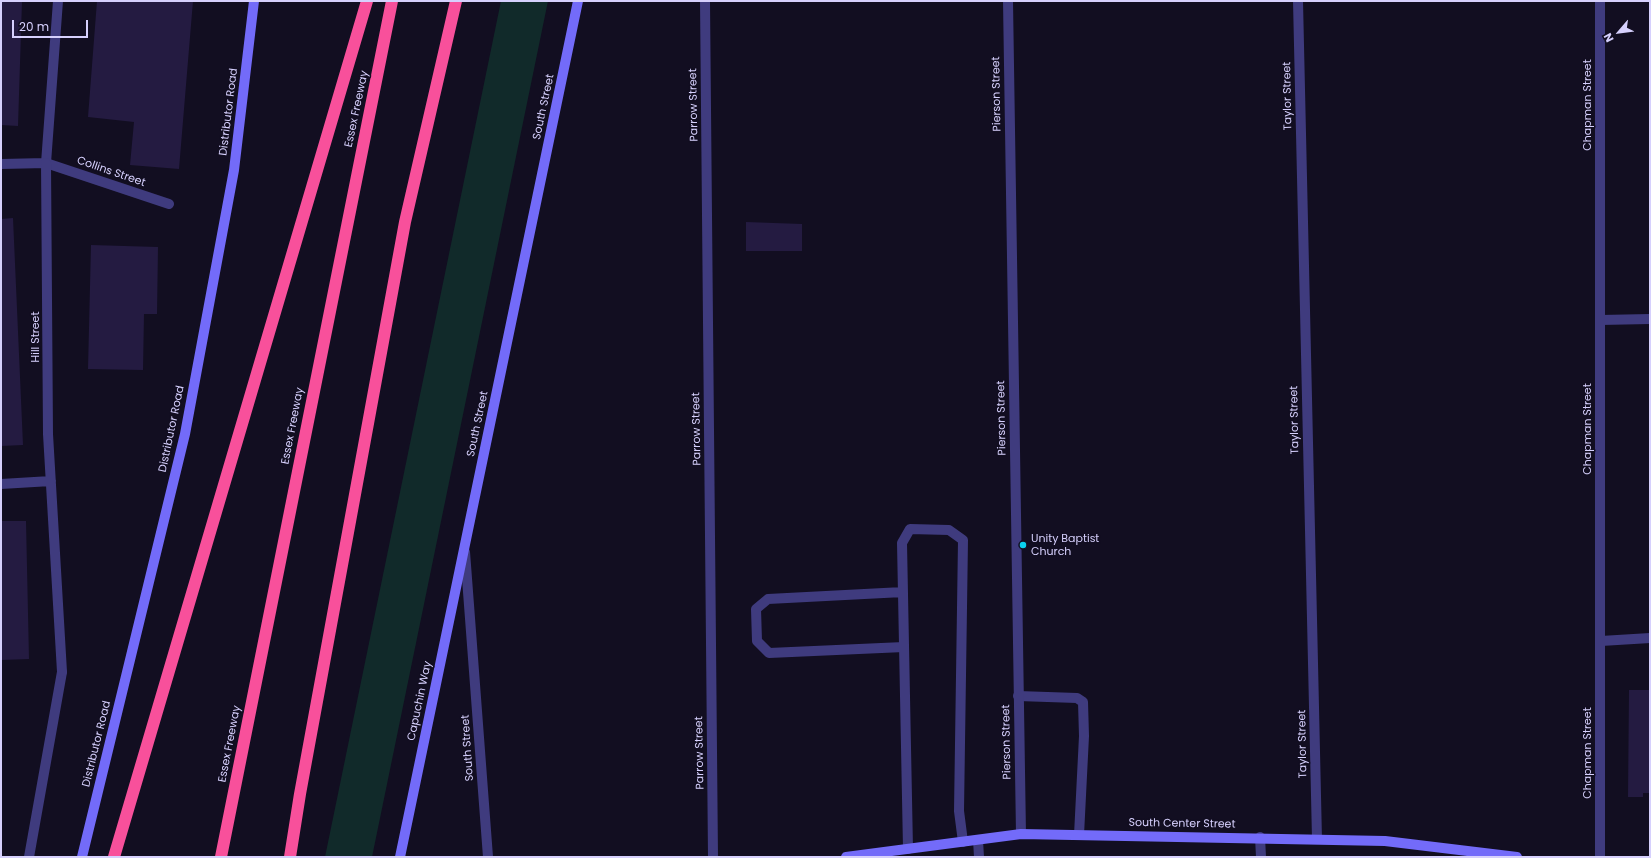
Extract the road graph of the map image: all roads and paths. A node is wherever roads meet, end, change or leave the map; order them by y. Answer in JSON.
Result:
{"nodes":[{"id":1,"x":58,"y":1,"type":"edge"},
{"id":2,"x":254,"y":1,"type":"edge"},
{"id":3,"x":367,"y":1,"type":"edge"},
{"id":4,"x":392,"y":1,"type":"edge"},
{"id":5,"x":456,"y":1,"type":"edge"},
{"id":6,"x":578,"y":1,"type":"edge"},
{"id":7,"x":705,"y":1,"type":"edge"},
{"id":8,"x":1008,"y":1,"type":"edge"},
{"id":9,"x":1298,"y":1,"type":"edge"},
{"id":10,"x":1600,"y":1,"type":"edge"},
{"id":11,"x":46,"y":163,"type":"junction"},
{"id":12,"x":1,"y":164,"type":"edge"},
{"id":13,"x":169,"y":204,"type":"dead end"},
{"id":14,"x":1650,"y":319,"type":"edge"},
{"id":15,"x":1600,"y":320,"type":"junction"},
{"id":16,"x":51,"y":481,"type":"junction"},
{"id":17,"x":1,"y":484,"type":"edge"},
{"id":18,"x":465,"y":550,"type":"junction"},
{"id":19,"x":902,"y":592,"type":"junction"},
{"id":20,"x":1650,"y":638,"type":"edge"},
{"id":21,"x":1601,"y":641,"type":"junction"},
{"id":22,"x":904,"y":647,"type":"junction"},
{"id":23,"x":1018,"y":696,"type":"junction"},
{"id":24,"x":1020,"y":834,"type":"junction"},
{"id":25,"x":1079,"y":835,"type":"junction"},
{"id":26,"x":1260,"y":837,"type":"junction"},
{"id":27,"x":1317,"y":839,"type":"junction"},
{"id":28,"x":978,"y":840,"type":"junction"},
{"id":29,"x":963,"y":842,"type":"junction"},
{"id":30,"x":908,"y":849,"type":"junction"},
{"id":31,"x":29,"y":857,"type":"edge"},
{"id":32,"x":82,"y":857,"type":"edge"},
{"id":33,"x":114,"y":857,"type":"edge"},
{"id":34,"x":220,"y":857,"type":"edge"},
{"id":35,"x":290,"y":857,"type":"edge"},
{"id":36,"x":400,"y":857,"type":"edge"},
{"id":37,"x":488,"y":857,"type":"edge"},
{"id":38,"x":713,"y":857,"type":"edge"},
{"id":39,"x":846,"y":857,"type":"edge"},
{"id":40,"x":979,"y":857,"type":"edge"},
{"id":41,"x":1261,"y":857,"type":"edge"},
{"id":42,"x":1517,"y":857,"type":"edge"},
{"id":43,"x":1600,"y":857,"type":"edge"}],
"edges":[{"from":1,"to":11,"type":"street","name":"Hill Street"},
{"from":2,"to":32,"type":"main road","name":"Distributor Road"},
{"from":3,"to":33,"type":"highway"},
{"from":4,"to":34,"type":"highway","name":"Essex Freeway"},
{"from":5,"to":35,"type":"highway"},
{"from":6,"to":18,"type":"main road","name":"South Street"},
{"from":7,"to":38,"type":"street","name":"Parrow Street"},
{"from":8,"to":23,"type":"street","name":"Pierson Street"},
{"from":9,"to":27,"type":"street","name":"Taylor Street"},
{"from":10,"to":15,"type":"street","name":"Chapman Street"},
{"from":11,"to":12,"type":"street","name":"Collins Street"},
{"from":11,"to":13,"type":"street","name":"Collins Street"},
{"from":11,"to":16,"type":"street","name":"Hill Street"},
{"from":14,"to":15,"type":"street"},
{"from":15,"to":21,"type":"street","name":"Chapman Street"},
{"from":16,"to":17,"type":"street"},
{"from":16,"to":31,"type":"street","name":"Hill Street"},
{"from":18,"to":36,"type":"main road","name":"Capuchin Way"},
{"from":18,"to":37,"type":"street","name":"South Street"},
{"from":19,"to":22,"type":"street"},
{"from":19,"to":22,"type":"street"},
{"from":19,"to":29,"type":"street"},
{"from":20,"to":21,"type":"street"},
{"from":21,"to":43,"type":"street","name":"Chapman Street"},
{"from":22,"to":30,"type":"street"},
{"from":23,"to":24,"type":"street","name":"Pierson Street"},
{"from":23,"to":25,"type":"street"},
{"from":24,"to":25,"type":"main road","name":"South Center Street"},
{"from":24,"to":28,"type":"main road","name":"South Center Street"},
{"from":25,"to":26,"type":"main road","name":"South Center Street"},
{"from":26,"to":27,"type":"main road","name":"South Center Street"},
{"from":26,"to":41,"type":"street"},
{"from":27,"to":42,"type":"main road","name":"South Center Street"},
{"from":28,"to":29,"type":"main road","name":"South Center Street"},
{"from":28,"to":40,"type":"street"},
{"from":29,"to":30,"type":"main road","name":"South Center Street"},
{"from":30,"to":39,"type":"main road","name":"South Center Street"}]}
